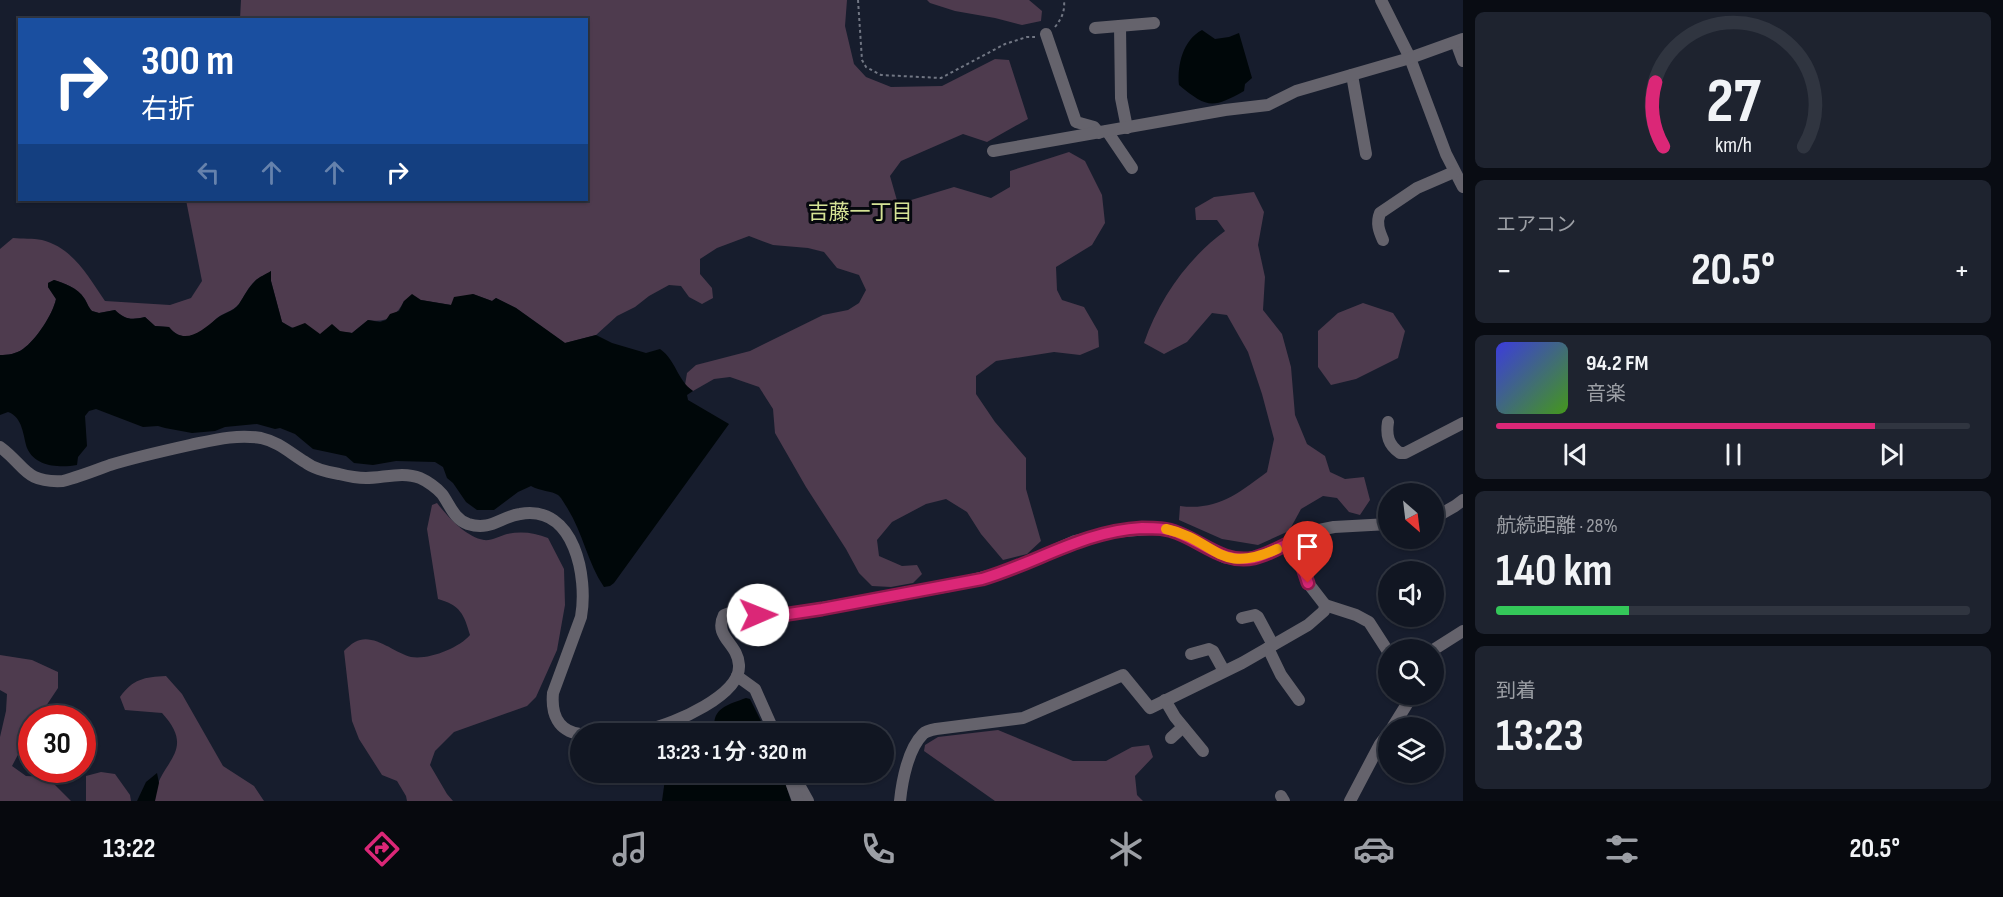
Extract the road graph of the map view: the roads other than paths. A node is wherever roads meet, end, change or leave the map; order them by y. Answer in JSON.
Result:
{"nodes":[{"id":1,"x":1380,"y":0,"type":"edge"},
{"id":2,"x":1154,"y":23,"type":"dead end"},
{"id":3,"x":1120,"y":26,"type":"junction"},
{"id":4,"x":1095,"y":28,"type":"dead end"},
{"id":5,"x":1046,"y":34,"type":"road end"},
{"id":6,"x":1460,"y":40,"type":"edge"},
{"id":7,"x":1410,"y":58,"type":"junction"},
{"id":8,"x":1463,"y":61,"type":"edge"},
{"id":9,"x":1352,"y":75,"type":"junction"},
{"id":10,"x":1127,"y":128,"type":"junction"},
{"id":11,"x":1103,"y":132,"type":"junction"},
{"id":12,"x":993,"y":151,"type":"dead end"},
{"id":13,"x":1366,"y":154,"type":"dead end"},
{"id":14,"x":1132,"y":168,"type":"dead end"},
{"id":15,"x":1454,"y":172,"type":"junction"},
{"id":16,"x":1463,"y":187,"type":"edge"},
{"id":17,"x":1383,"y":240,"type":"dead end"},
{"id":18,"x":1388,"y":422,"type":"dead end"},
{"id":19,"x":1463,"y":423,"type":"edge"},
{"id":20,"x":0,"y":447,"type":"edge"},
{"id":21,"x":1463,"y":500,"type":"edge"},
{"id":22,"x":1444,"y":512,"type":"edge"},
{"id":23,"x":1378,"y":525,"type":"edge"},
{"id":24,"x":1292,"y":542,"type":"junction"},
{"id":25,"x":1325,"y":605,"type":"junction"},
{"id":26,"x":1242,"y":618,"type":"dead end"},
{"id":27,"x":1463,"y":631,"type":"edge"},
{"id":28,"x":1380,"y":639,"type":"edge"},
{"id":29,"x":1444,"y":643,"type":"edge"},
{"id":30,"x":1270,"y":646,"type":"junction"},
{"id":31,"x":1191,"y":654,"type":"dead end"},
{"id":32,"x":1224,"y":671,"type":"junction"},
{"id":33,"x":737,"y":676,"type":"junction"},
{"id":34,"x":1165,"y":700,"type":"junction"},
{"id":35,"x":1299,"y":700,"type":"dead end"},
{"id":36,"x":668,"y":723,"type":"edge"},
{"id":37,"x":770,"y":723,"type":"edge"},
{"id":38,"x":1183,"y":727,"type":"junction"},
{"id":39,"x":570,"y":732,"type":"edge"},
{"id":40,"x":1171,"y":738,"type":"dead end"},
{"id":41,"x":1378,"y":748,"type":"edge"},
{"id":42,"x":1203,"y":752,"type":"dead end"},
{"id":43,"x":792,"y":783,"type":"edge"},
{"id":44,"x":798,"y":783,"type":"edge"},
{"id":45,"x":798,"y":801,"type":"edge"},
{"id":46,"x":808,"y":801,"type":"edge"},
{"id":47,"x":900,"y":801,"type":"edge"},
{"id":48,"x":1350,"y":801,"type":"edge"}],
"edges":[{"from":1,"to":7,"type":"street"},
{"from":2,"to":3,"type":"street"},
{"from":3,"to":4,"type":"street"},
{"from":3,"to":10,"type":"street"},
{"from":5,"to":11,"type":"street"},
{"from":6,"to":7,"type":"street"},
{"from":6,"to":8,"type":"street"},
{"from":7,"to":9,"type":"street"},
{"from":7,"to":15,"type":"street"},
{"from":9,"to":10,"type":"street"},
{"from":9,"to":13,"type":"street"},
{"from":10,"to":11,"type":"street"},
{"from":11,"to":12,"type":"street"},
{"from":11,"to":14,"type":"street"},
{"from":15,"to":16,"type":"street"},
{"from":15,"to":17,"type":"street"},
{"from":18,"to":19,"type":"street"},
{"from":20,"to":39,"type":"street"},
{"from":21,"to":22,"type":"street"},
{"from":23,"to":24,"type":"street"},
{"from":24,"to":25,"type":"street"},
{"from":24,"to":33,"type":"street"},
{"from":25,"to":28,"type":"street"},
{"from":25,"to":30,"type":"street"},
{"from":26,"to":30,"type":"street"},
{"from":27,"to":29,"type":"street"},
{"from":30,"to":32,"type":"street"},
{"from":30,"to":35,"type":"street"},
{"from":31,"to":32,"type":"street"},
{"from":32,"to":34,"type":"street"},
{"from":33,"to":36,"type":"street"},
{"from":33,"to":37,"type":"street"},
{"from":34,"to":38,"type":"street"},
{"from":34,"to":47,"type":"street"},
{"from":38,"to":40,"type":"street"},
{"from":38,"to":42,"type":"street"},
{"from":41,"to":48,"type":"street"},
{"from":43,"to":45,"type":"street"},
{"from":44,"to":46,"type":"street"}]}
